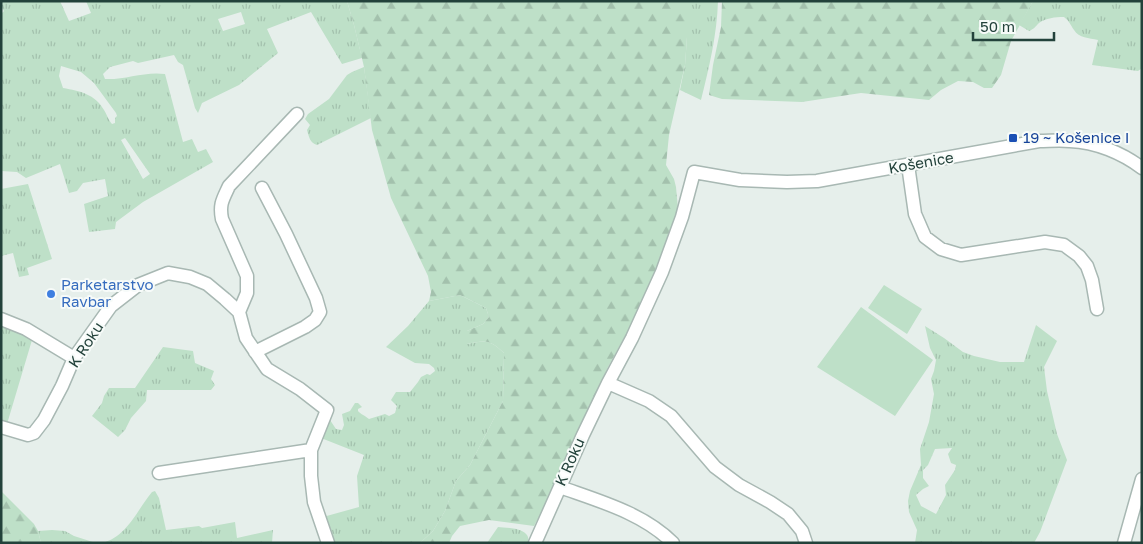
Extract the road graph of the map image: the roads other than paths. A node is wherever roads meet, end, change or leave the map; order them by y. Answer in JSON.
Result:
{"nodes":[{"id":1,"x":297,"y":114,"type":"dead end"},
{"id":2,"x":908,"y":165,"type":"junction"},
{"id":3,"x":1142,"y":168,"type":"edge"},
{"id":4,"x":694,"y":172,"type":"joint"},
{"id":5,"x":262,"y":188,"type":"dead end"},
{"id":6,"x":1098,"y":309,"type":"dead end"},
{"id":7,"x":239,"y":312,"type":"junction"},
{"id":8,"x":1,"y":319,"type":"edge"},
{"id":9,"x":255,"y":352,"type":"junction"},
{"id":10,"x":74,"y":358,"type":"junction"},
{"id":11,"x":608,"y":383,"type":"junction"},
{"id":12,"x":1,"y":427,"type":"edge"},
{"id":13,"x":311,"y":450,"type":"junction"},
{"id":14,"x":159,"y":473,"type":"dead end"},
{"id":15,"x":1142,"y":479,"type":"edge"},
{"id":16,"x":560,"y":487,"type":"junction"},
{"id":17,"x":328,"y":543,"type":"edge"},
{"id":18,"x":535,"y":543,"type":"edge"},
{"id":19,"x":673,"y":543,"type":"edge"},
{"id":20,"x":806,"y":543,"type":"edge"},
{"id":21,"x":1124,"y":543,"type":"edge"}],
"edges":[{"from":1,"to":7,"type":"street"},
{"from":2,"to":3,"type":"street","name":"Košenice"},
{"from":2,"to":4,"type":"street","name":"Košenice"},
{"from":2,"to":6,"type":"street"},
{"from":4,"to":11,"type":"street","name":"K Roku"},
{"from":5,"to":9,"type":"street"},
{"from":7,"to":9,"type":"street"},
{"from":7,"to":10,"type":"street","name":"K Roku"},
{"from":8,"to":10,"type":"street"},
{"from":9,"to":13,"type":"street"},
{"from":10,"to":12,"type":"street","name":"K Roku"},
{"from":11,"to":16,"type":"street","name":"K Roku"},
{"from":11,"to":20,"type":"street"},
{"from":13,"to":14,"type":"street"},
{"from":13,"to":17,"type":"street"},
{"from":15,"to":21,"type":"street"},
{"from":16,"to":18,"type":"street","name":"K Roku"},
{"from":16,"to":19,"type":"street"}]}
